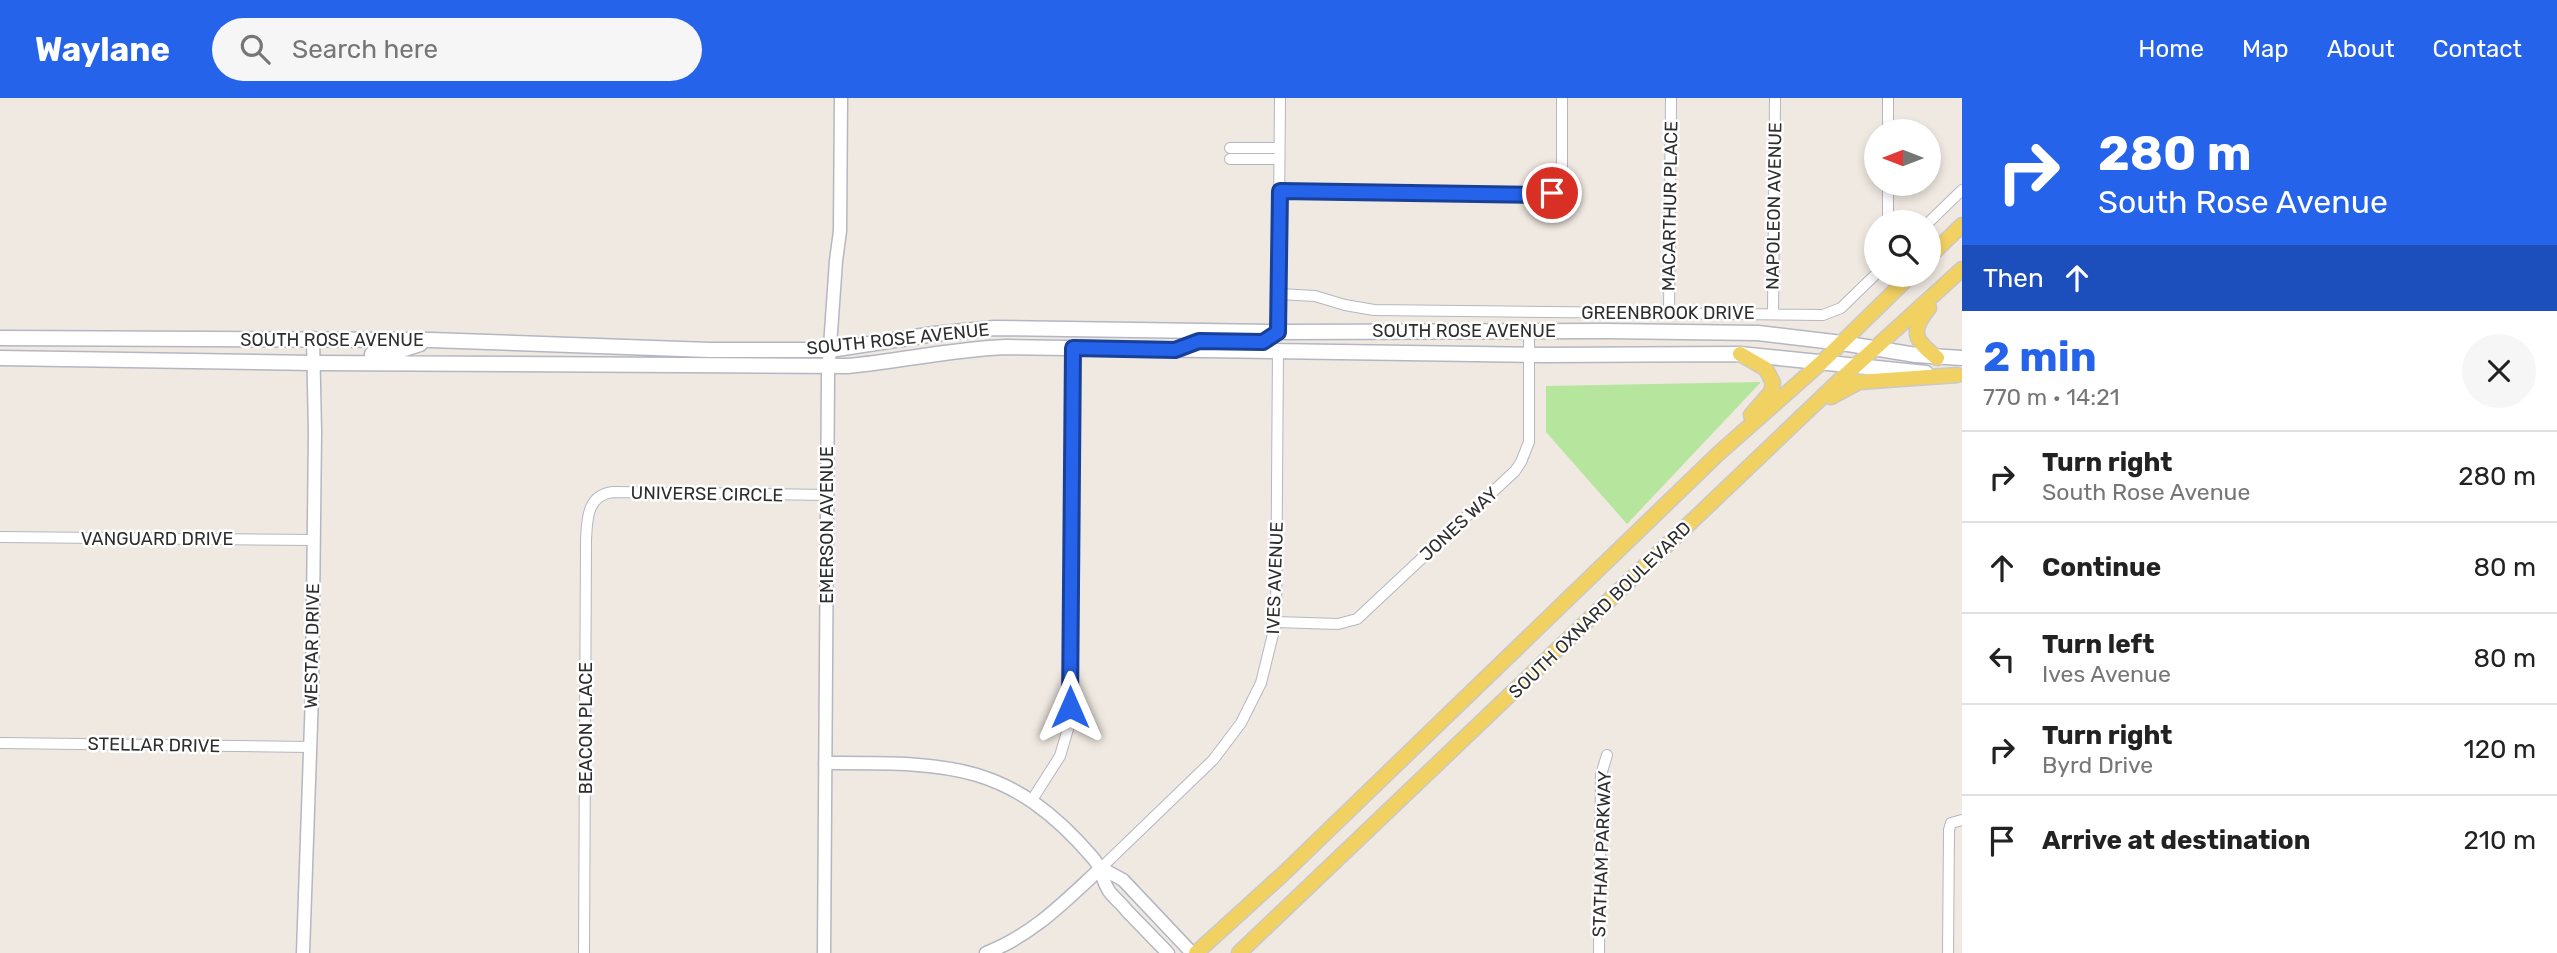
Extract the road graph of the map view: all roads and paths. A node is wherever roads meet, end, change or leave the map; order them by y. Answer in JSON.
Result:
{"nodes":[{"id":1,"x":841,"y":98,"type":"edge"},
{"id":2,"x":1280,"y":98,"type":"edge"},
{"id":3,"x":1562,"y":98,"type":"edge"},
{"id":4,"x":1671,"y":98,"type":"edge"},
{"id":5,"x":1775,"y":98,"type":"edge"},
{"id":6,"x":1888,"y":98,"type":"edge"},
{"id":7,"x":1888,"y":119,"type":"edge"},
{"id":8,"x":1279,"y":148,"type":"junction"},
{"id":9,"x":1279,"y":159,"type":"junction"},
{"id":10,"x":1962,"y":190,"type":"edge"},
{"id":11,"x":1280,"y":191,"type":"junction"},
{"id":12,"x":1941,"y":210,"type":"edge"},
{"id":13,"x":1962,"y":225,"type":"edge"},
{"id":14,"x":1941,"y":245,"type":"edge"},
{"id":15,"x":1958,"y":273,"type":"edge"},
{"id":16,"x":1864,"y":285,"type":"edge"},
{"id":17,"x":1899,"y":287,"type":"edge"},
{"id":18,"x":1279,"y":294,"type":"junction"},
{"id":19,"x":1669,"y":313,"type":"junction"},
{"id":20,"x":1773,"y":314,"type":"junction"},
{"id":21,"x":1278,"y":332,"type":"junction"},
{"id":22,"x":1529,"y":332,"type":"junction"},
{"id":23,"x":0,"y":338,"type":"edge"},
{"id":24,"x":313,"y":338,"type":"junction"},
{"id":25,"x":285,"y":339,"type":"junction"},
{"id":26,"x":431,"y":340,"type":"junction"},
{"id":27,"x":1842,"y":343,"type":"junction"},
{"id":28,"x":1073,"y":348,"type":"junction"},
{"id":29,"x":1874,"y":348,"type":"junction"},
{"id":30,"x":830,"y":349,"type":"junction"},
{"id":31,"x":1175,"y":350,"type":"junction"},
{"id":32,"x":1278,"y":350,"type":"junction"},
{"id":33,"x":1529,"y":354,"type":"junction"},
{"id":34,"x":1740,"y":354,"type":"junction"},
{"id":35,"x":0,"y":358,"type":"edge"},
{"id":36,"x":1937,"y":358,"type":"junction"},
{"id":37,"x":1962,"y":358,"type":"edge"},
{"id":38,"x":246,"y":361,"type":"junction"},
{"id":39,"x":1822,"y":362,"type":"junction"},
{"id":40,"x":314,"y":363,"type":"junction"},
{"id":41,"x":830,"y":365,"type":"junction"},
{"id":42,"x":1856,"y":365,"type":"junction"},
{"id":43,"x":1959,"y":375,"type":"edge"},
{"id":44,"x":1806,"y":413,"type":"junction"},
{"id":45,"x":1719,"y":453,"type":"junction"},
{"id":46,"x":827,"y":495,"type":"junction"},
{"id":47,"x":592,"y":505,"type":"joint"},
{"id":48,"x":0,"y":537,"type":"edge"},
{"id":49,"x":313,"y":540,"type":"junction"},
{"id":50,"x":1276,"y":622,"type":"junction"},
{"id":51,"x":0,"y":743,"type":"edge"},
{"id":52,"x":309,"y":747,"type":"junction"},
{"id":53,"x":1607,"y":755,"type":"dead end"},
{"id":54,"x":825,"y":763,"type":"junction"},
{"id":55,"x":1032,"y":800,"type":"junction"},
{"id":56,"x":1962,"y":820,"type":"edge"},
{"id":57,"x":1101,"y":868,"type":"junction"},
{"id":58,"x":303,"y":953,"type":"edge"},
{"id":59,"x":584,"y":953,"type":"edge"},
{"id":60,"x":824,"y":953,"type":"edge"},
{"id":61,"x":986,"y":953,"type":"edge"},
{"id":62,"x":1168,"y":953,"type":"edge"},
{"id":63,"x":1194,"y":953,"type":"edge"},
{"id":64,"x":1240,"y":953,"type":"edge"},
{"id":65,"x":1599,"y":953,"type":"edge"},
{"id":66,"x":1948,"y":953,"type":"edge"}],
"edges":[{"from":1,"to":30,"type":"street","name":"EMERSON AVENUE"},
{"from":2,"to":8,"type":"street"},
{"from":3,"to":11,"type":"street"},
{"from":4,"to":19,"type":"street","name":"MACARTHUR PLACE"},
{"from":5,"to":20,"type":"street","name":"NAPOLEON AVENUE"},
{"from":6,"to":7,"type":"street"},
{"from":8,"to":9,"type":"street"},
{"from":8,"to":9,"type":"street"},
{"from":9,"to":11,"type":"street"},
{"from":10,"to":12,"type":"street"},
{"from":11,"to":18,"type":"street"},
{"from":13,"to":14,"type":"main road"},
{"from":15,"to":29,"type":"main road","name":"SOUTH OXNARD BOULEVARD"},
{"from":15,"to":36,"type":"main road"},
{"from":16,"to":20,"type":"street","name":"GREENBROOK DRIVE"},
{"from":17,"to":27,"type":"main road","name":"SOUTH OXNARD BOULEVARD"},
{"from":18,"to":19,"type":"street","name":"GREENBROOK DRIVE"},
{"from":18,"to":21,"type":"street"},
{"from":19,"to":20,"type":"street","name":"GREENBROOK DRIVE"},
{"from":21,"to":22,"type":"main road","name":"SOUTH ROSE AVENUE"},
{"from":21,"to":30,"type":"main road","name":"SOUTH ROSE AVENUE"},
{"from":21,"to":31,"type":"main road"},
{"from":22,"to":27,"type":"main road","name":"SOUTH ROSE AVENUE"},
{"from":22,"to":33,"type":"street","name":"JONES WAY"},
{"from":23,"to":25,"type":"main road","name":"SOUTH ROSE AVENUE"},
{"from":24,"to":25,"type":"main road","name":"SOUTH ROSE AVENUE"},
{"from":24,"to":26,"type":"main road","name":"SOUTH ROSE AVENUE"},
{"from":24,"to":40,"type":"street","name":"WESTAR DRIVE"},
{"from":25,"to":38,"type":"main road"},
{"from":26,"to":30,"type":"main road","name":"SOUTH ROSE AVENUE"},
{"from":26,"to":40,"type":"main road"},
{"from":27,"to":29,"type":"main road","name":"SOUTH ROSE AVENUE"},
{"from":27,"to":39,"type":"main road","name":"SOUTH OXNARD BOULEVARD"},
{"from":28,"to":31,"type":"main road","name":"SOUTH ROSE AVENUE"},
{"from":28,"to":41,"type":"main road","name":"SOUTH ROSE AVENUE"},
{"from":28,"to":55,"type":"street"},
{"from":29,"to":36,"type":"main road","name":"SOUTH ROSE AVENUE"},
{"from":29,"to":42,"type":"main road","name":"SOUTH OXNARD BOULEVARD"},
{"from":30,"to":41,"type":"street","name":"EMERSON AVENUE"},
{"from":31,"to":32,"type":"main road","name":"SOUTH ROSE AVENUE"},
{"from":32,"to":33,"type":"main road","name":"SOUTH ROSE AVENUE"},
{"from":32,"to":50,"type":"street","name":"IVES AVENUE"},
{"from":33,"to":34,"type":"main road","name":"SOUTH ROSE AVENUE"},
{"from":33,"to":50,"type":"street","name":"JONES WAY"},
{"from":34,"to":39,"type":"main road","name":"SOUTH ROSE AVENUE"},
{"from":34,"to":45,"type":"main road"},
{"from":35,"to":38,"type":"main road","name":"SOUTH ROSE AVENUE"},
{"from":36,"to":37,"type":"main road","name":"SOUTH ROSE AVENUE"},
{"from":38,"to":40,"type":"main road","name":"SOUTH ROSE AVENUE"},
{"from":39,"to":42,"type":"main road","name":"SOUTH ROSE AVENUE"},
{"from":39,"to":45,"type":"main road","name":"SOUTH OXNARD BOULEVARD"},
{"from":40,"to":41,"type":"main road","name":"SOUTH ROSE AVENUE"},
{"from":40,"to":49,"type":"street","name":"WESTAR DRIVE"},
{"from":41,"to":46,"type":"street","name":"EMERSON AVENUE"},
{"from":42,"to":43,"type":"main road","name":"SOUTH ROSE AVENUE"},
{"from":42,"to":44,"type":"main road","name":"SOUTH OXNARD BOULEVARD"},
{"from":43,"to":44,"type":"main road"},
{"from":44,"to":64,"type":"main road","name":"SOUTH OXNARD BOULEVARD"},
{"from":45,"to":63,"type":"main road","name":"SOUTH OXNARD BOULEVARD"},
{"from":46,"to":47,"type":"street","name":"UNIVERSE CIRCLE"},
{"from":46,"to":54,"type":"street","name":"EMERSON AVENUE"},
{"from":47,"to":59,"type":"street","name":"BEACON PLACE"},
{"from":48,"to":49,"type":"street","name":"VANGUARD DRIVE"},
{"from":49,"to":52,"type":"street","name":"WESTAR DRIVE"},
{"from":50,"to":57,"type":"street","name":"IVES AVENUE"},
{"from":51,"to":52,"type":"street","name":"STELLAR DRIVE"},
{"from":52,"to":58,"type":"street","name":"WESTAR DRIVE"},
{"from":53,"to":65,"type":"street","name":"STATHAM PARKWAY"},
{"from":54,"to":55,"type":"street"},
{"from":54,"to":60,"type":"street","name":"EMERSON AVENUE"},
{"from":55,"to":57,"type":"street"},
{"from":56,"to":66,"type":"street"},
{"from":57,"to":61,"type":"street"},
{"from":57,"to":62,"type":"street"},
{"from":57,"to":63,"type":"street"}]}
